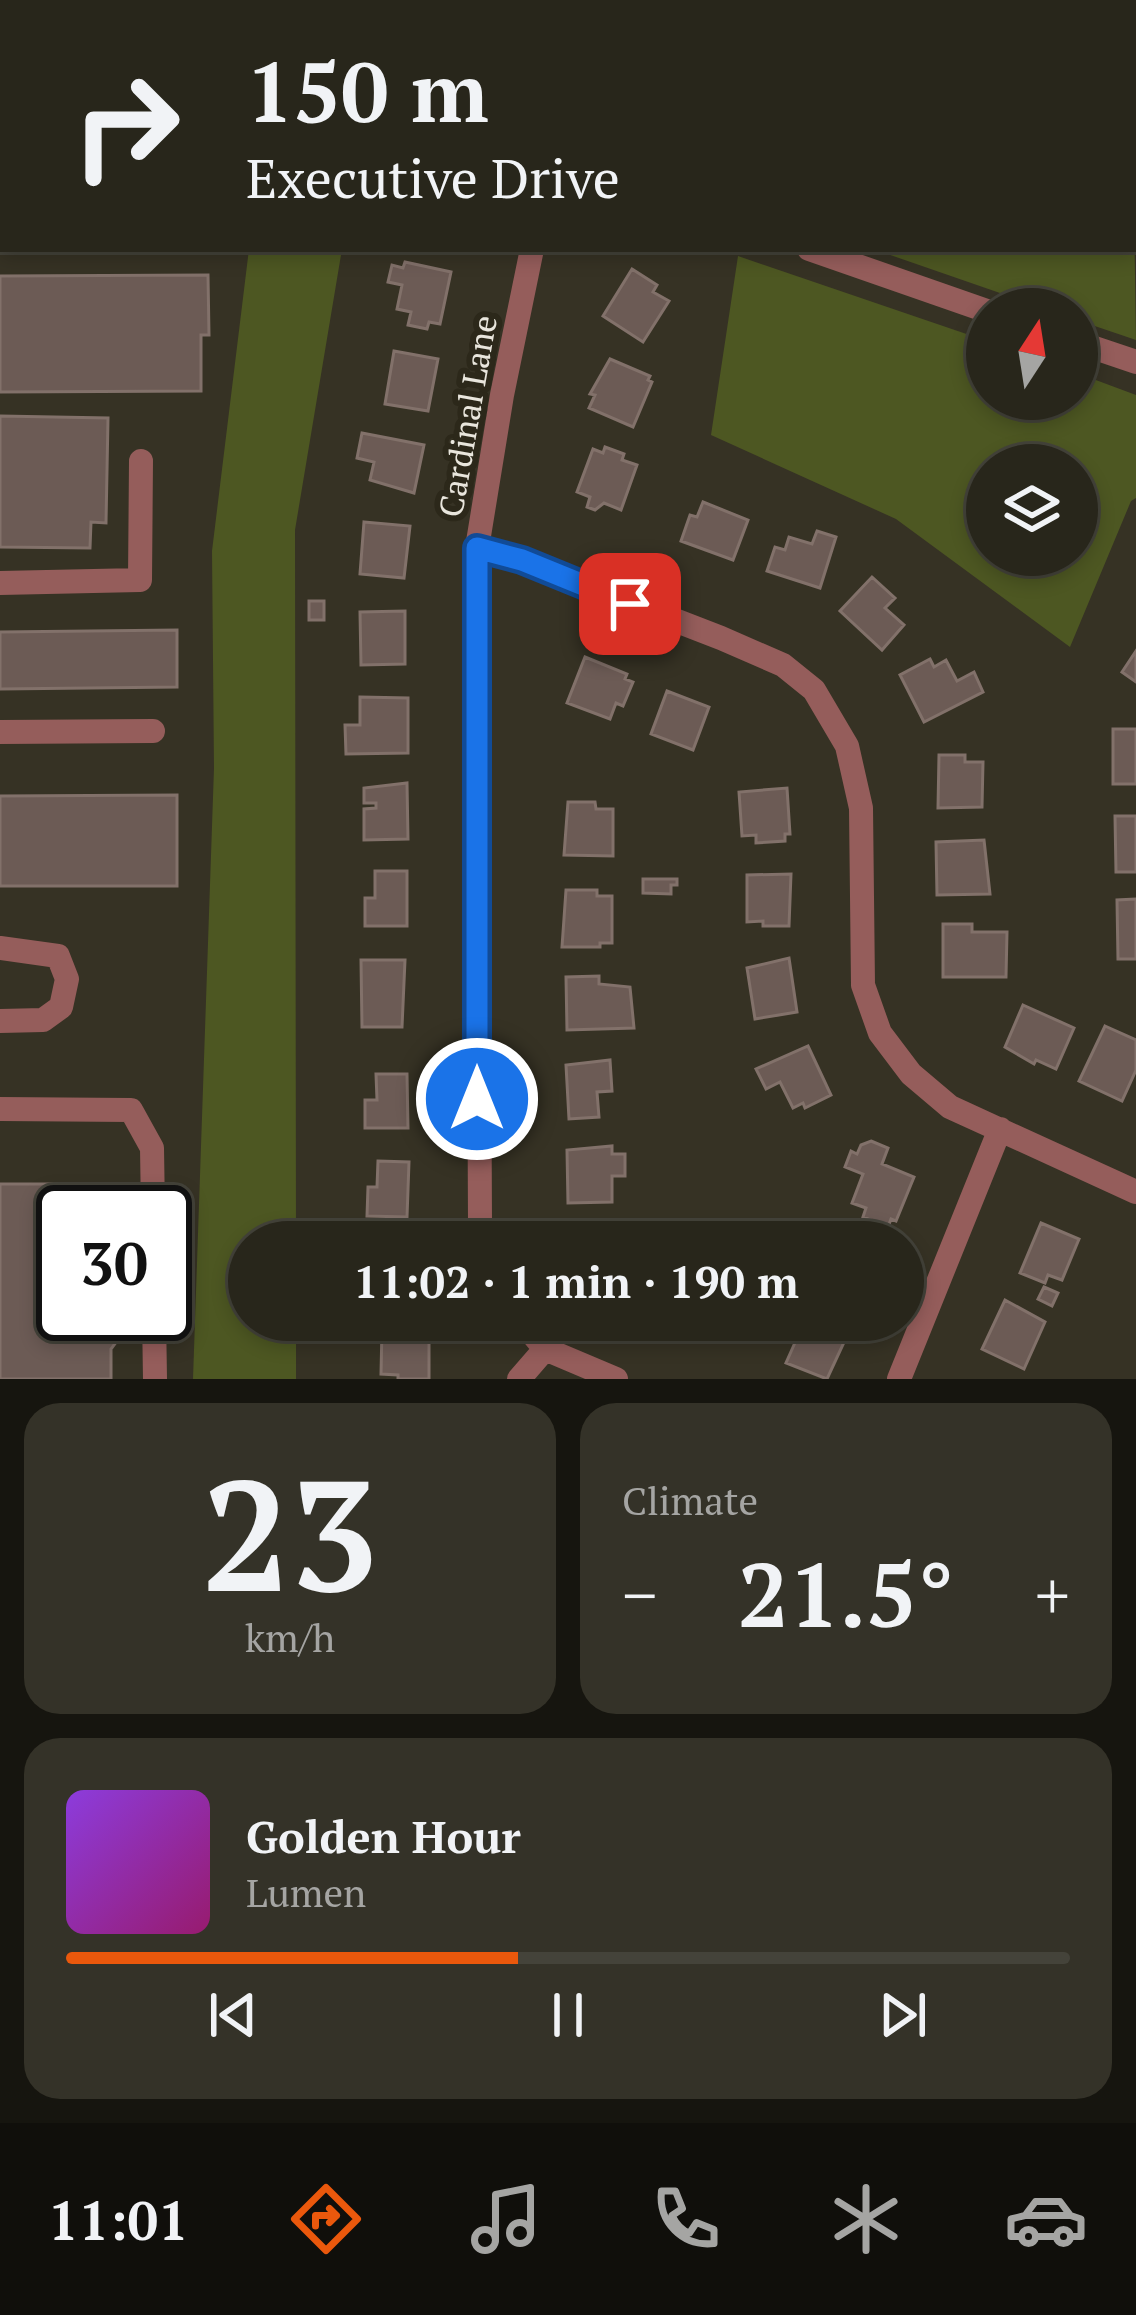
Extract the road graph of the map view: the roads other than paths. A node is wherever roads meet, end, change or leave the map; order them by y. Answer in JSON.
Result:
{"nodes":[{"id":1,"x":531,"y":252,"type":"edge"},
{"id":2,"x":817,"y":252,"type":"edge"},
{"id":3,"x":966,"y":304,"type":"edge"},
{"id":4,"x":1098,"y":349,"type":"edge"},
{"id":5,"x":1136,"y":362,"type":"edge"},
{"id":6,"x":141,"y":460,"type":"dead end"},
{"id":7,"x":477,"y":548,"type":"junction"},
{"id":8,"x":0,"y":583,"type":"edge"},
{"id":9,"x":153,"y":731,"type":"dead end"},
{"id":10,"x":0,"y":732,"type":"edge"},
{"id":11,"x":0,"y":947,"type":"edge"},
{"id":12,"x":0,"y":1021,"type":"edge"},
{"id":13,"x":0,"y":1109,"type":"edge"},
{"id":14,"x":1000,"y":1129,"type":"junction"},
{"id":15,"x":153,"y":1185,"type":"edge"},
{"id":16,"x":1136,"y":1190,"type":"edge"},
{"id":17,"x":480,"y":1221,"type":"edge"},
{"id":18,"x":154,"y":1341,"type":"edge"},
{"id":19,"x":539,"y":1341,"type":"edge"},
{"id":20,"x":545,"y":1348,"type":"junction"},
{"id":21,"x":155,"y":1379,"type":"edge"},
{"id":22,"x":519,"y":1379,"type":"edge"},
{"id":23,"x":616,"y":1379,"type":"edge"},
{"id":24,"x":899,"y":1379,"type":"edge"}],
"edges":[{"from":1,"to":7,"type":"street","name":"Cardinal Lane"},
{"from":2,"to":3,"type":"street"},
{"from":4,"to":5,"type":"street"},
{"from":6,"to":8,"type":"street"},
{"from":7,"to":14,"type":"street"},
{"from":7,"to":17,"type":"street","name":"Cardinal Lane"},
{"from":9,"to":10,"type":"street"},
{"from":11,"to":12,"type":"street"},
{"from":13,"to":15,"type":"street"},
{"from":14,"to":16,"type":"street"},
{"from":14,"to":24,"type":"street"},
{"from":18,"to":21,"type":"street"},
{"from":19,"to":20,"type":"street"},
{"from":20,"to":22,"type":"street"},
{"from":20,"to":23,"type":"street"}]}
